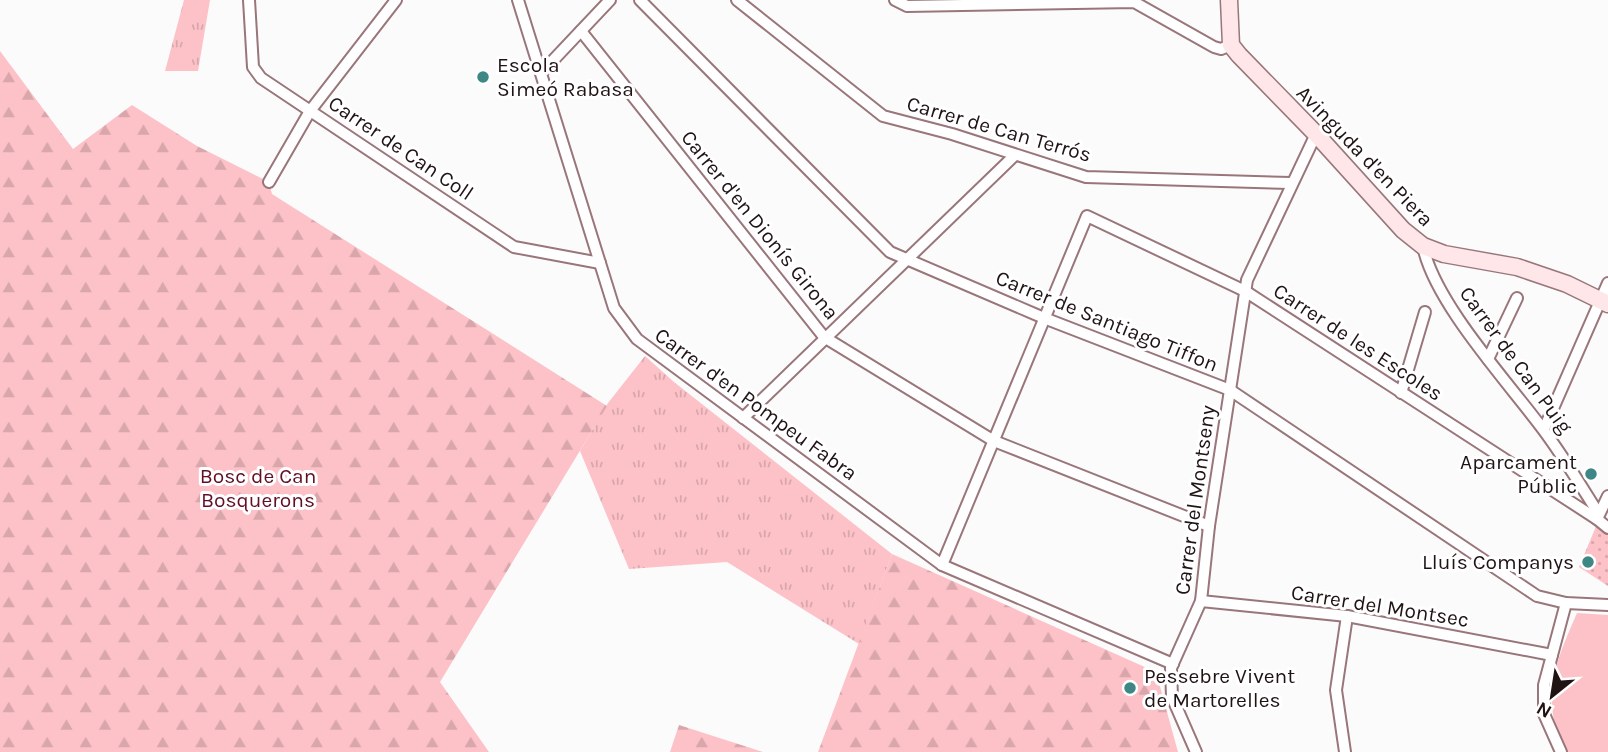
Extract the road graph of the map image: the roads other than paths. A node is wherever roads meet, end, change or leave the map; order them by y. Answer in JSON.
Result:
{"nodes":[{"id":1,"x":249,"y":0,"type":"edge"},
{"id":2,"x":397,"y":0,"type":"edge"},
{"id":3,"x":518,"y":0,"type":"edge"},
{"id":4,"x":610,"y":0,"type":"edge"},
{"id":5,"x":640,"y":0,"type":"edge"},
{"id":6,"x":737,"y":0,"type":"edge"},
{"id":7,"x":895,"y":0,"type":"edge"},
{"id":8,"x":1229,"y":0,"type":"edge"},
{"id":9,"x":1133,"y":1,"type":"edge"},
{"id":10,"x":907,"y":3,"type":"edge"},
{"id":11,"x":581,"y":31,"type":"junction"},
{"id":12,"x":1231,"y":45,"type":"junction"},
{"id":13,"x":542,"y":72,"type":"junction"},
{"id":14,"x":310,"y":111,"type":"junction"},
{"id":15,"x":1316,"y":134,"type":"junction"},
{"id":16,"x":1014,"y":156,"type":"junction"},
{"id":17,"x":269,"y":182,"type":"dead end"},
{"id":18,"x":1291,"y":183,"type":"junction"},
{"id":19,"x":1423,"y":246,"type":"junction"},
{"id":20,"x":906,"y":260,"type":"junction"},
{"id":21,"x":600,"y":263,"type":"junction"},
{"id":22,"x":1608,"y":283,"type":"edge"},
{"id":23,"x":1245,"y":291,"type":"junction"},
{"id":24,"x":1517,"y":298,"type":"dead end"},
{"id":25,"x":1603,"y":302,"type":"edge"},
{"id":26,"x":1425,"y":312,"type":"dead end"},
{"id":27,"x":1044,"y":318,"type":"junction"},
{"id":28,"x":824,"y":337,"type":"junction"},
{"id":29,"x":1488,"y":359,"type":"junction"},
{"id":30,"x":1230,"y":390,"type":"junction"},
{"id":31,"x":1401,"y":393,"type":"junction"},
{"id":32,"x":743,"y":418,"type":"junction"},
{"id":33,"x":1544,"y":429,"type":"junction"},
{"id":34,"x":993,"y":441,"type":"junction"},
{"id":35,"x":1608,"y":496,"type":"edge"},
{"id":36,"x":1597,"y":519,"type":"junction"},
{"id":37,"x":1209,"y":526,"type":"junction"},
{"id":38,"x":1608,"y":528,"type":"edge"},
{"id":39,"x":942,"y":565,"type":"junction"},
{"id":40,"x":1202,"y":601,"type":"junction"},
{"id":41,"x":1566,"y":603,"type":"junction"},
{"id":42,"x":1608,"y":605,"type":"edge"},
{"id":43,"x":1347,"y":616,"type":"junction"},
{"id":44,"x":1552,"y":655,"type":"junction"},
{"id":45,"x":1173,"y":664,"type":"junction"},
{"id":46,"x":1195,"y":752,"type":"edge"},
{"id":47,"x":1345,"y":752,"type":"edge"},
{"id":48,"x":1561,"y":752,"type":"edge"}],
"edges":[{"from":1,"to":14,"type":"street","name":"Carrer de Can Coll"},
{"from":2,"to":14,"type":"street"},
{"from":3,"to":13,"type":"street","name":"Carrer d'en Pompeu Fabra"},
{"from":4,"to":11,"type":"street"},
{"from":5,"to":20,"type":"street","name":"Carrer de Santiago Tiffon"},
{"from":6,"to":16,"type":"street","name":"Carrer de Can Terrós"},
{"from":7,"to":10,"type":"street"},
{"from":8,"to":12,"type":"street"},
{"from":9,"to":10,"type":"street"},
{"from":9,"to":12,"type":"street"},
{"from":11,"to":13,"type":"street"},
{"from":11,"to":28,"type":"street","name":"Carrer d'en Dionís Girona"},
{"from":12,"to":15,"type":"street","name":"Avinguda d'en Piera"},
{"from":13,"to":21,"type":"street","name":"Carrer d'en Pompeu Fabra"},
{"from":14,"to":17,"type":"street"},
{"from":14,"to":21,"type":"street","name":"Carrer de Can Coll"},
{"from":15,"to":18,"type":"street","name":"Carrer del Montseny"},
{"from":15,"to":19,"type":"street","name":"Avinguda d'en Piera"},
{"from":16,"to":18,"type":"street","name":"Carrer de Can Terrós"},
{"from":16,"to":20,"type":"street"},
{"from":18,"to":23,"type":"street","name":"Carrer del Montseny"},
{"from":19,"to":25,"type":"street","name":"Avinguda d'en Piera"},
{"from":19,"to":29,"type":"street","name":"Carrer de Can Puig"},
{"from":20,"to":27,"type":"street","name":"Carrer de Santiago Tiffon"},
{"from":20,"to":28,"type":"street"},
{"from":21,"to":32,"type":"street","name":"Carrer d'en Pompeu Fabra"},
{"from":22,"to":25,"type":"street"},
{"from":23,"to":27,"type":"street","name":"Carrer de les Escoles"},
{"from":23,"to":30,"type":"street","name":"Carrer del Montseny"},
{"from":23,"to":31,"type":"street","name":"Carrer de les Escoles"},
{"from":24,"to":29,"type":"street"},
{"from":25,"to":33,"type":"street"},
{"from":26,"to":31,"type":"street"},
{"from":27,"to":30,"type":"street","name":"Carrer de Santiago Tiffon"},
{"from":27,"to":34,"type":"street"},
{"from":28,"to":32,"type":"street"},
{"from":28,"to":34,"type":"street","name":"Carrer d'en Dionís Girona"},
{"from":29,"to":33,"type":"street","name":"Carrer de Can Puig"},
{"from":30,"to":37,"type":"street","name":"Carrer del Montseny"},
{"from":30,"to":41,"type":"street","name":"Carrer de Santiago Tiffon"},
{"from":31,"to":36,"type":"street","name":"Carrer de les Escoles"},
{"from":32,"to":39,"type":"street","name":"Carrer d'en Pompeu Fabra"},
{"from":33,"to":36,"type":"street","name":"Carrer de Can Puig"},
{"from":34,"to":37,"type":"street","name":"Carrer d'en Dionís Girona"},
{"from":34,"to":39,"type":"street"},
{"from":35,"to":36,"type":"street"},
{"from":36,"to":38,"type":"street","name":"Carrer de Can Puig"},
{"from":37,"to":40,"type":"street","name":"Carrer del Montseny"},
{"from":39,"to":45,"type":"street","name":"Carrer d'en Pompeu Fabra"},
{"from":40,"to":43,"type":"street","name":"Carrer del Montsec"},
{"from":40,"to":45,"type":"street","name":"Carrer del Montseny"},
{"from":41,"to":42,"type":"street","name":"Carrer de Santiago Tiffon"},
{"from":41,"to":44,"type":"street"},
{"from":43,"to":44,"type":"street","name":"Carrer del Montsec"},
{"from":43,"to":47,"type":"street"},
{"from":44,"to":48,"type":"street"},
{"from":45,"to":46,"type":"street","name":"Carrer del Montseny"}]}
